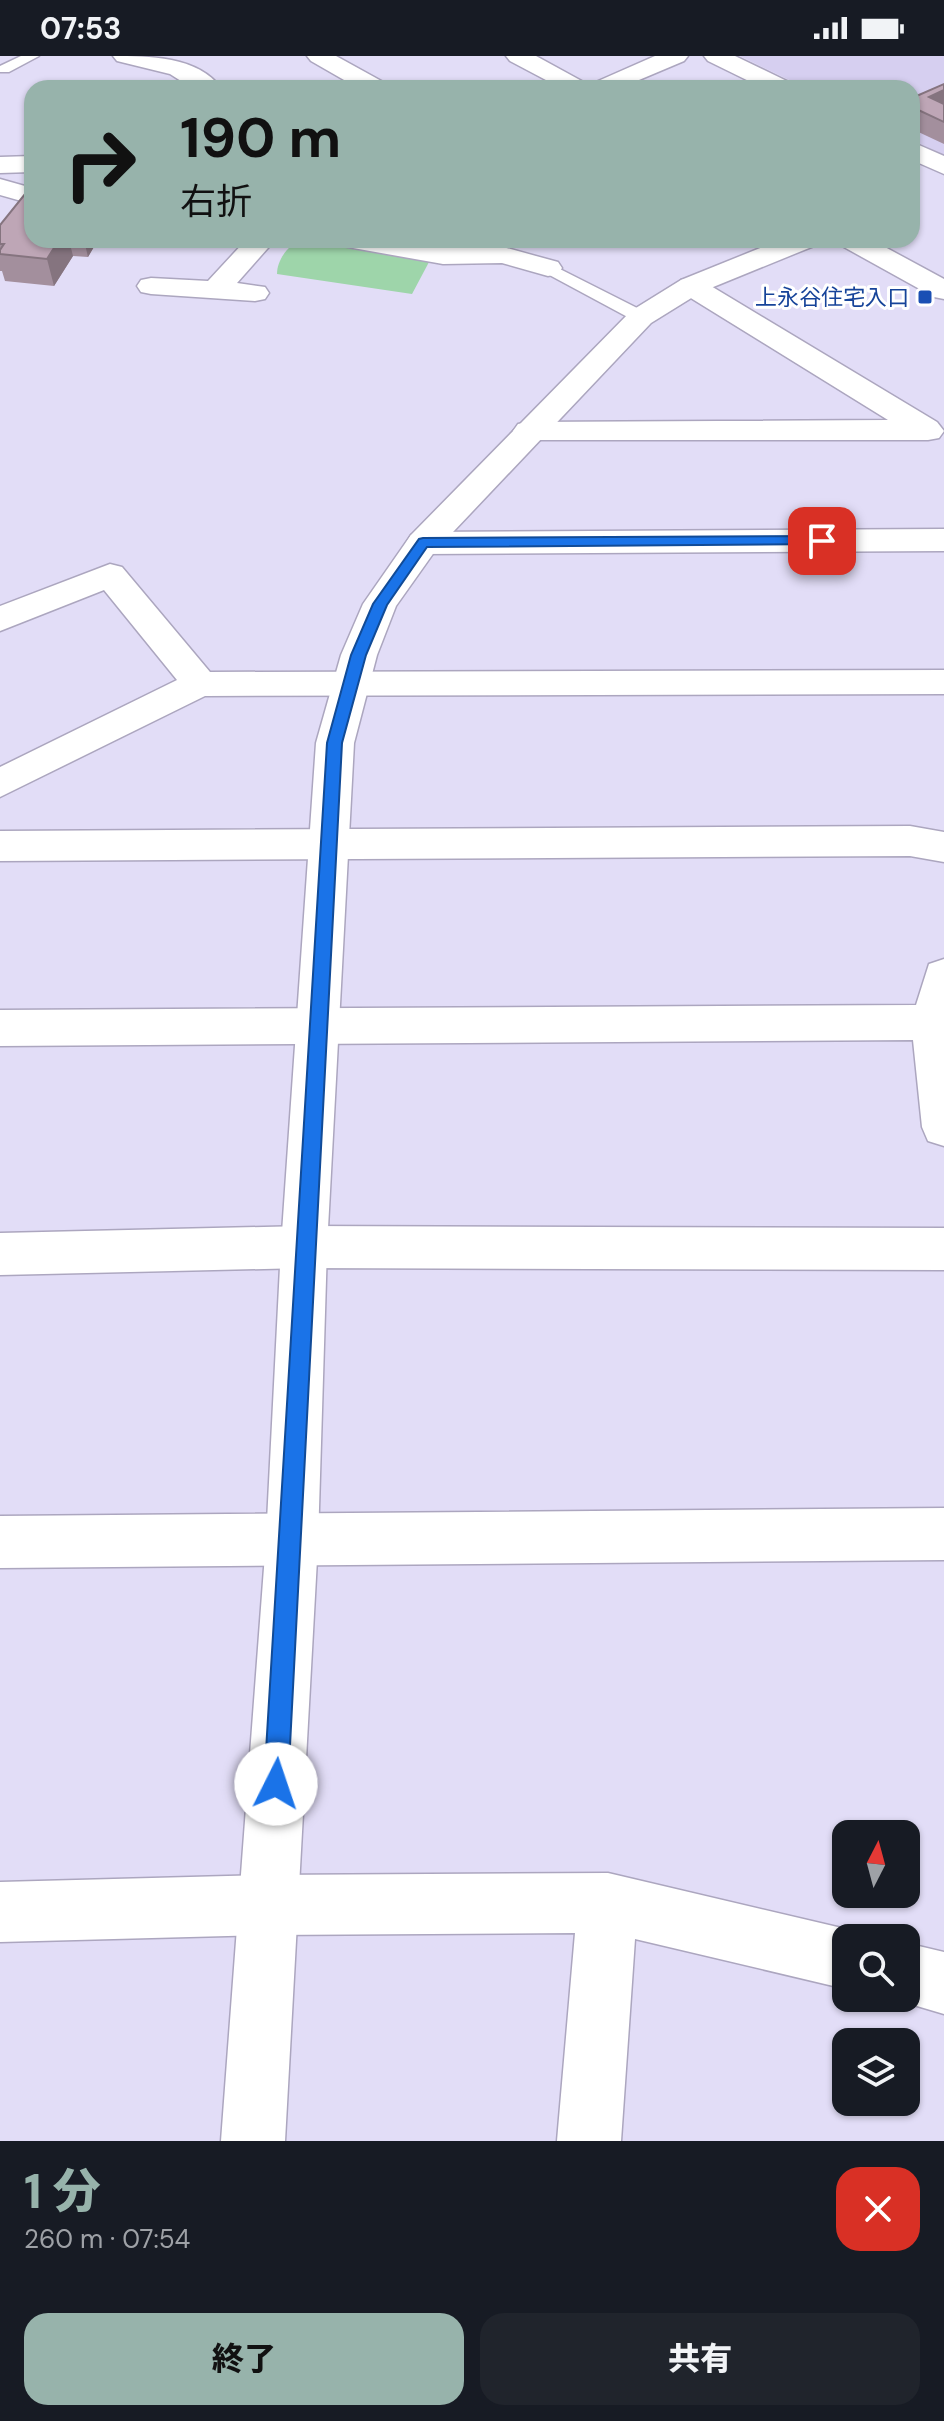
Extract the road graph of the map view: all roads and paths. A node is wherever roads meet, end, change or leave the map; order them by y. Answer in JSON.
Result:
{"nodes":[{"id":1,"x":32,"y":56,"type":"edge"},
{"id":2,"x":125,"y":56,"type":"edge"},
{"id":3,"x":319,"y":56,"type":"edge"},
{"id":4,"x":518,"y":56,"type":"edge"},
{"id":5,"x":676,"y":56,"type":"edge"},
{"id":6,"x":716,"y":56,"type":"edge"},
{"id":7,"x":4,"y":69,"type":"dead end"},
{"id":8,"x":196,"y":80,"type":"edge"},
{"id":9,"x":362,"y":80,"type":"edge"},
{"id":10,"x":564,"y":80,"type":"edge"},
{"id":11,"x":618,"y":80,"type":"edge"},
{"id":12,"x":766,"y":80,"type":"edge"},
{"id":13,"x":920,"y":154,"type":"edge"},
{"id":14,"x":24,"y":164,"type":"edge"},
{"id":15,"x":0,"y":165,"type":"edge"},
{"id":16,"x":944,"y":166,"type":"edge"},
{"id":17,"x":0,"y":187,"type":"edge"},
{"id":18,"x":24,"y":194,"type":"edge"},
{"id":19,"x":254,"y":248,"type":"edge"},
{"id":20,"x":400,"y":248,"type":"edge"},
{"id":21,"x":784,"y":248,"type":"edge"},
{"id":22,"x":866,"y":248,"type":"edge"},
{"id":23,"x":548,"y":268,"type":"joint"},
{"id":24,"x":151,"y":286,"type":"dead end"},
{"id":25,"x":691,"y":286,"type":"junction"},
{"id":26,"x":215,"y":291,"type":"junction"},
{"id":27,"x":944,"y":291,"type":"edge"},
{"id":28,"x":255,"y":293,"type":"dead end"},
{"id":29,"x":641,"y":317,"type":"junction"},
{"id":30,"x":529,"y":431,"type":"junction"},
{"id":31,"x":935,"y":435,"type":"edge"},
{"id":32,"x":944,"y":540,"type":"edge"},
{"id":33,"x":423,"y":543,"type":"junction"},
{"id":34,"x":0,"y":619,"type":"edge"},
{"id":35,"x":944,"y":682,"type":"edge"},
{"id":36,"x":200,"y":684,"type":"junction"},
{"id":37,"x":350,"y":684,"type":"junction"},
{"id":38,"x":0,"y":783,"type":"edge"},
{"id":39,"x":329,"y":844,"type":"junction"},
{"id":40,"x":0,"y":846,"type":"edge"},
{"id":41,"x":944,"y":847,"type":"edge"},
{"id":42,"x":944,"y":976,"type":"edge"},
{"id":43,"x":933,"y":1022,"type":"junction"},
{"id":44,"x":320,"y":1024,"type":"junction"},
{"id":45,"x":0,"y":1028,"type":"edge"},
{"id":46,"x":944,"y":1127,"type":"edge"},
{"id":47,"x":304,"y":1247,"type":"junction"},
{"id":48,"x":944,"y":1249,"type":"edge"},
{"id":49,"x":0,"y":1254,"type":"edge"},
{"id":50,"x":944,"y":1534,"type":"edge"},
{"id":51,"x":292,"y":1541,"type":"junction"},
{"id":52,"x":0,"y":1542,"type":"edge"},
{"id":53,"x":608,"y":1903,"type":"junction"},
{"id":54,"x":268,"y":1905,"type":"junction"},
{"id":55,"x":0,"y":1912,"type":"edge"},
{"id":56,"x":832,"y":1956,"type":"edge"},
{"id":57,"x":920,"y":1977,"type":"edge"},
{"id":58,"x":944,"y":1983,"type":"edge"},
{"id":59,"x":253,"y":2141,"type":"edge"},
{"id":60,"x":589,"y":2141,"type":"edge"}],
"edges":[{"from":1,"to":7,"type":"lane"},
{"from":2,"to":8,"type":"street"},
{"from":3,"to":9,"type":"street"},
{"from":4,"to":10,"type":"street"},
{"from":5,"to":11,"type":"street"},
{"from":6,"to":12,"type":"street"},
{"from":13,"to":16,"type":"street"},
{"from":14,"to":15,"type":"street"},
{"from":17,"to":18,"type":"street"},
{"from":19,"to":26,"type":"street"},
{"from":20,"to":23,"type":"street"},
{"from":21,"to":25,"type":"street"},
{"from":22,"to":27,"type":"street"},
{"from":23,"to":29,"type":"lane"},
{"from":24,"to":26,"type":"street"},
{"from":25,"to":29,"type":"street"},
{"from":25,"to":31,"type":"street"},
{"from":26,"to":28,"type":"street"},
{"from":29,"to":30,"type":"street"},
{"from":30,"to":31,"type":"street"},
{"from":30,"to":33,"type":"street"},
{"from":32,"to":33,"type":"street"},
{"from":33,"to":37,"type":"street"},
{"from":34,"to":36,"type":"street"},
{"from":35,"to":37,"type":"street"},
{"from":36,"to":37,"type":"street"},
{"from":36,"to":38,"type":"street"},
{"from":37,"to":39,"type":"street"},
{"from":39,"to":40,"type":"street"},
{"from":39,"to":41,"type":"street"},
{"from":39,"to":44,"type":"street"},
{"from":42,"to":43,"type":"street"},
{"from":43,"to":44,"type":"street"},
{"from":43,"to":46,"type":"street"},
{"from":44,"to":45,"type":"street"},
{"from":44,"to":47,"type":"street"},
{"from":47,"to":48,"type":"street"},
{"from":47,"to":49,"type":"street"},
{"from":47,"to":51,"type":"street"},
{"from":50,"to":51,"type":"street"},
{"from":51,"to":52,"type":"street"},
{"from":51,"to":54,"type":"street"},
{"from":53,"to":54,"type":"street"},
{"from":53,"to":56,"type":"street"},
{"from":53,"to":60,"type":"street"},
{"from":54,"to":55,"type":"street"},
{"from":54,"to":59,"type":"street"},
{"from":57,"to":58,"type":"street"}]}
